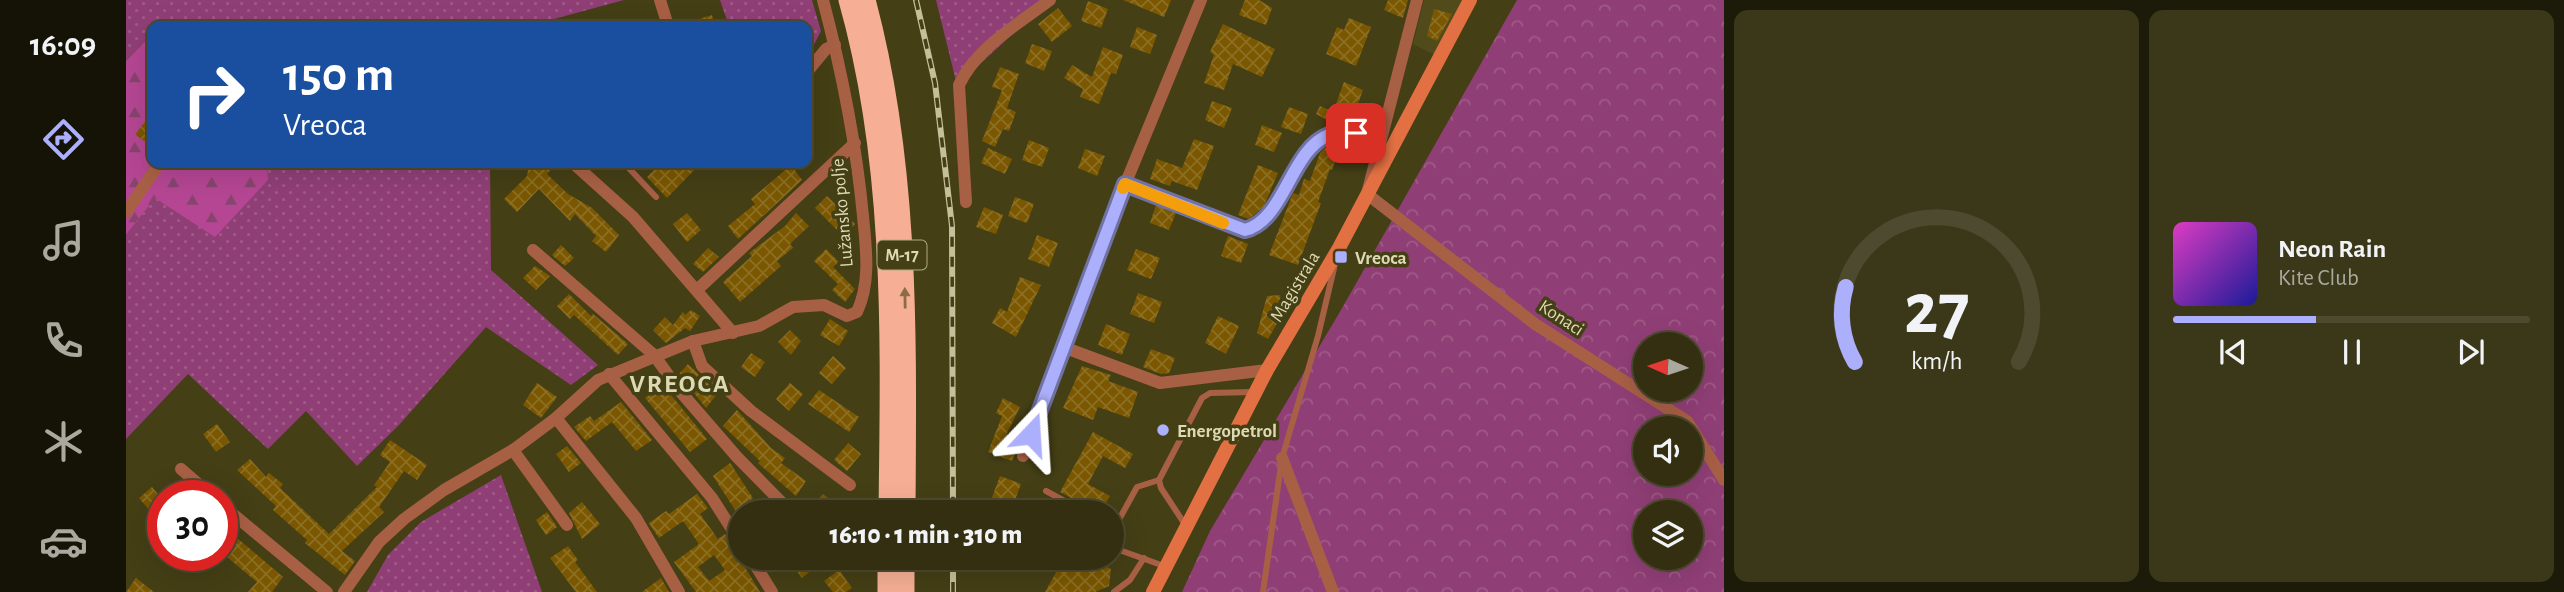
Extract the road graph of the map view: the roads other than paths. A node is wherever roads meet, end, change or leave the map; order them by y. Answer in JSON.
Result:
{"nodes":[{"id":1,"x":660,"y":0,"type":"edge"},
{"id":2,"x":823,"y":0,"type":"edge"},
{"id":3,"x":849,"y":0,"type":"edge"},
{"id":4,"x":865,"y":0,"type":"edge"},
{"id":5,"x":1050,"y":0,"type":"edge"},
{"id":6,"x":1201,"y":0,"type":"edge"},
{"id":7,"x":1418,"y":0,"type":"edge"},
{"id":8,"x":1469,"y":0,"type":"edge"},
{"id":9,"x":666,"y":21,"type":"edge"},
{"id":10,"x":835,"y":45,"type":"junction"},
{"id":11,"x":812,"y":66,"type":"edge"},
{"id":12,"x":1383,"y":131,"type":"junction"},
{"id":13,"x":855,"y":143,"type":"junction"},
{"id":14,"x":156,"y":168,"type":"edge"},
{"id":15,"x":579,"y":168,"type":"edge"},
{"id":16,"x":629,"y":168,"type":"edge"},
{"id":17,"x":1125,"y":184,"type":"junction"},
{"id":18,"x":1367,"y":194,"type":"junction"},
{"id":19,"x":656,"y":197,"type":"dead end"},
{"id":20,"x":966,"y":202,"type":"dead end"},
{"id":21,"x":126,"y":212,"type":"edge"},
{"id":22,"x":1339,"y":248,"type":"junction"},
{"id":23,"x":533,"y":250,"type":"dead end"},
{"id":24,"x":698,"y":289,"type":"junction"},
{"id":25,"x":733,"y":333,"type":"junction"},
{"id":26,"x":693,"y":341,"type":"junction"},
{"id":27,"x":1063,"y":347,"type":"junction"},
{"id":28,"x":654,"y":355,"type":"junction"},
{"id":29,"x":1267,"y":370,"type":"junction"},
{"id":30,"x":610,"y":374,"type":"junction"},
{"id":31,"x":1256,"y":392,"type":"junction"},
{"id":32,"x":556,"y":418,"type":"junction"},
{"id":33,"x":513,"y":450,"type":"junction"},
{"id":34,"x":1023,"y":456,"type":"dead end"},
{"id":35,"x":1282,"y":458,"type":"junction"},
{"id":36,"x":181,"y":468,"type":"dead end"},
{"id":37,"x":194,"y":480,"type":"edge"},
{"id":38,"x":1159,"y":480,"type":"junction"},
{"id":39,"x":1724,"y":480,"type":"edge"},
{"id":40,"x":849,"y":485,"type":"dead end"},
{"id":41,"x":1046,"y":491,"type":"dead end"},
{"id":42,"x":779,"y":500,"type":"edge"},
{"id":43,"x":889,"y":500,"type":"edge"},
{"id":44,"x":905,"y":500,"type":"edge"},
{"id":45,"x":1063,"y":500,"type":"edge"},
{"id":46,"x":1124,"y":511,"type":"edge"},
{"id":47,"x":238,"y":518,"type":"edge"},
{"id":48,"x":728,"y":523,"type":"edge"},
{"id":49,"x":567,"y":525,"type":"dead end"},
{"id":50,"x":1186,"y":527,"type":"junction"},
{"id":51,"x":1124,"y":551,"type":"edge"},
{"id":52,"x":1144,"y":558,"type":"junction"},
{"id":53,"x":758,"y":570,"type":"edge"},
{"id":54,"x":888,"y":570,"type":"edge"},
{"id":55,"x":904,"y":570,"type":"edge"},
{"id":56,"x":1164,"y":570,"type":"junction"},
{"id":57,"x":327,"y":592,"type":"edge"},
{"id":58,"x":344,"y":592,"type":"edge"},
{"id":59,"x":679,"y":592,"type":"edge"},
{"id":60,"x":772,"y":592,"type":"edge"},
{"id":61,"x":888,"y":592,"type":"edge"},
{"id":62,"x":904,"y":592,"type":"edge"},
{"id":63,"x":1114,"y":592,"type":"edge"},
{"id":64,"x":1153,"y":592,"type":"edge"},
{"id":65,"x":1262,"y":592,"type":"edge"},
{"id":66,"x":1333,"y":592,"type":"edge"}],
"edges":[{"from":1,"to":9,"type":"street"},
{"from":2,"to":10,"type":"street","name":"Lužansko polje"},
{"from":3,"to":43,"type":"highway","number":"M-17"},
{"from":44,"to":4,"type":"highway","number":"M-17","one_way":true},
{"from":5,"to":20,"type":"street"},
{"from":6,"to":17,"type":"street"},
{"from":7,"to":12,"type":"street"},
{"from":8,"to":18,"type":"main road","name":"Magistrala"},
{"from":10,"to":11,"type":"street"},
{"from":10,"to":13,"type":"street","name":"Lužansko polje"},
{"from":12,"to":17,"type":"street"},
{"from":12,"to":18,"type":"street"},
{"from":13,"to":24,"type":"street","name":"Lužansko polje"},
{"from":13,"to":25,"type":"street","name":"Lužansko polje"},
{"from":14,"to":21,"type":"street"},
{"from":15,"to":24,"type":"street"},
{"from":16,"to":19,"type":"lane"},
{"from":17,"to":27,"type":"street"},
{"from":18,"to":22,"type":"main road","name":"Magistrala"},
{"from":18,"to":39,"type":"street","name":"Konaci"},
{"from":22,"to":29,"type":"main road","name":"Magistrala"},
{"from":22,"to":35,"type":"lane"},
{"from":23,"to":28,"type":"street"},
{"from":24,"to":25,"type":"street"},
{"from":25,"to":26,"type":"street","name":"Lužansko polje"},
{"from":26,"to":28,"type":"street","name":"Lužansko polje"},
{"from":26,"to":40,"type":"street"},
{"from":27,"to":29,"type":"street"},
{"from":27,"to":34,"type":"street"},
{"from":28,"to":30,"type":"street","name":"Lužansko polje"},
{"from":28,"to":42,"type":"street"},
{"from":29,"to":31,"type":"main road","name":"Magistrala"},
{"from":30,"to":32,"type":"street","name":"Lužansko polje"},
{"from":30,"to":48,"type":"street"},
{"from":31,"to":38,"type":"lane"},
{"from":31,"to":50,"type":"main road","name":"Magistrala"},
{"from":32,"to":33,"type":"street","name":"Lužansko polje"},
{"from":32,"to":59,"type":"street"},
{"from":33,"to":49,"type":"street"},
{"from":33,"to":58,"type":"street","name":"Lužansko polje"},
{"from":35,"to":65,"type":"lane"},
{"from":35,"to":66,"type":"street"},
{"from":36,"to":37,"type":"street"},
{"from":38,"to":46,"type":"lane"},
{"from":38,"to":50,"type":"lane"},
{"from":41,"to":45,"type":"lane"},
{"from":47,"to":57,"type":"street"},
{"from":50,"to":56,"type":"main road","name":"Magistrala"},
{"from":51,"to":52,"type":"lane"},
{"from":52,"to":56,"type":"lane"},
{"from":52,"to":63,"type":"lane"},
{"from":53,"to":60,"type":"street"},
{"from":54,"to":61,"type":"highway"},
{"from":55,"to":62,"type":"highway"},
{"from":56,"to":64,"type":"main road","name":"Magistrala"}]}
